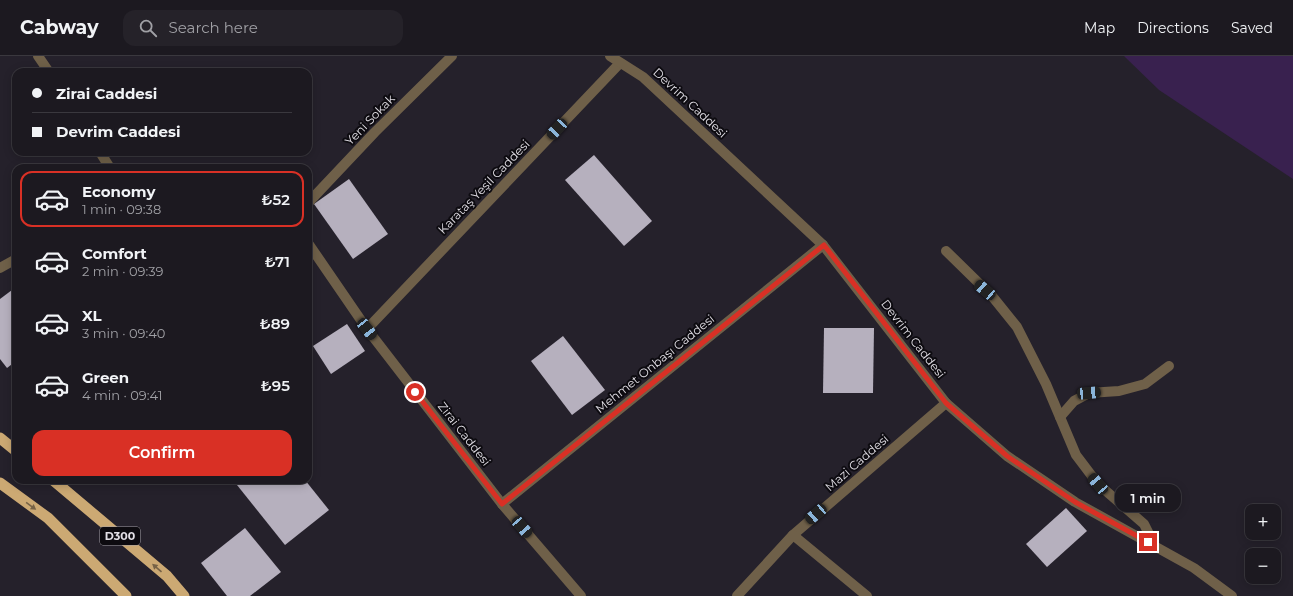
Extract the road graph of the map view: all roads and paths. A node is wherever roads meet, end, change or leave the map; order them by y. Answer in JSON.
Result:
{"nodes":[{"id":1,"x":38,"y":56,"type":"edge"},
{"id":2,"x":452,"y":56,"type":"edge"},
{"id":3,"x":610,"y":56,"type":"edge"},
{"id":4,"x":620,"y":63,"type":"junction"},
{"id":5,"x":46,"y":68,"type":"edge"},
{"id":6,"x":312,"y":199,"type":"edge"},
{"id":7,"x":824,"y":245,"type":"junction"},
{"id":8,"x":312,"y":249,"type":"edge"},
{"id":9,"x":946,"y":251,"type":"dead end"},
{"id":10,"x":12,"y":261,"type":"edge"},
{"id":11,"x":0,"y":268,"type":"edge"},
{"id":12,"x":367,"y":329,"type":"junction"},
{"id":13,"x":1169,"y":366,"type":"dead end"},
{"id":14,"x":946,"y":403,"type":"junction"},
{"id":15,"x":1060,"y":417,"type":"junction"},
{"id":16,"x":0,"y":438,"type":"edge"},
{"id":17,"x":12,"y":448,"type":"edge"},
{"id":18,"x":0,"y":483,"type":"edge"},
{"id":19,"x":58,"y":484,"type":"edge"},
{"id":20,"x":502,"y":504,"type":"junction"},
{"id":21,"x":793,"y":535,"type":"junction"},
{"id":22,"x":1148,"y":542,"type":"junction"},
{"id":23,"x":126,"y":596,"type":"edge"},
{"id":24,"x":184,"y":596,"type":"edge"},
{"id":25,"x":581,"y":596,"type":"edge"},
{"id":26,"x":737,"y":596,"type":"edge"},
{"id":27,"x":867,"y":596,"type":"edge"},
{"id":28,"x":1232,"y":596,"type":"edge"}],
"edges":[{"from":1,"to":5,"type":"street"},
{"from":2,"to":6,"type":"street","name":"Yeni Sokak"},
{"from":3,"to":4,"type":"street","name":"Devrim Caddesi"},
{"from":4,"to":7,"type":"street","name":"Devrim Caddesi"},
{"from":4,"to":12,"type":"street","name":"Karataş Yeşil Caddesi"},
{"from":7,"to":14,"type":"street","name":"Devrim Caddesi"},
{"from":7,"to":20,"type":"street","name":"Mehmet Onbaşı Caddesi"},
{"from":8,"to":12,"type":"street","name":"Zirai Caddesi"},
{"from":9,"to":15,"type":"street"},
{"from":10,"to":11,"type":"street"},
{"from":12,"to":20,"type":"street","name":"Zirai Caddesi"},
{"from":13,"to":15,"type":"street"},
{"from":14,"to":21,"type":"street","name":"Mazi Caddesi"},
{"from":14,"to":22,"type":"street","name":"Devrim Caddesi"},
{"from":15,"to":22,"type":"street"},
{"from":16,"to":17,"type":"highway"},
{"from":18,"to":23,"type":"highway","number":"D300","one_way":true},
{"from":24,"to":19,"type":"highway","number":"D300","one_way":true},
{"from":20,"to":25,"type":"street","name":"Zirai Caddesi"},
{"from":21,"to":26,"type":"street","name":"Mazi Caddesi"},
{"from":21,"to":27,"type":"street"},
{"from":22,"to":28,"type":"street","name":"Devrim Caddesi"}]}
